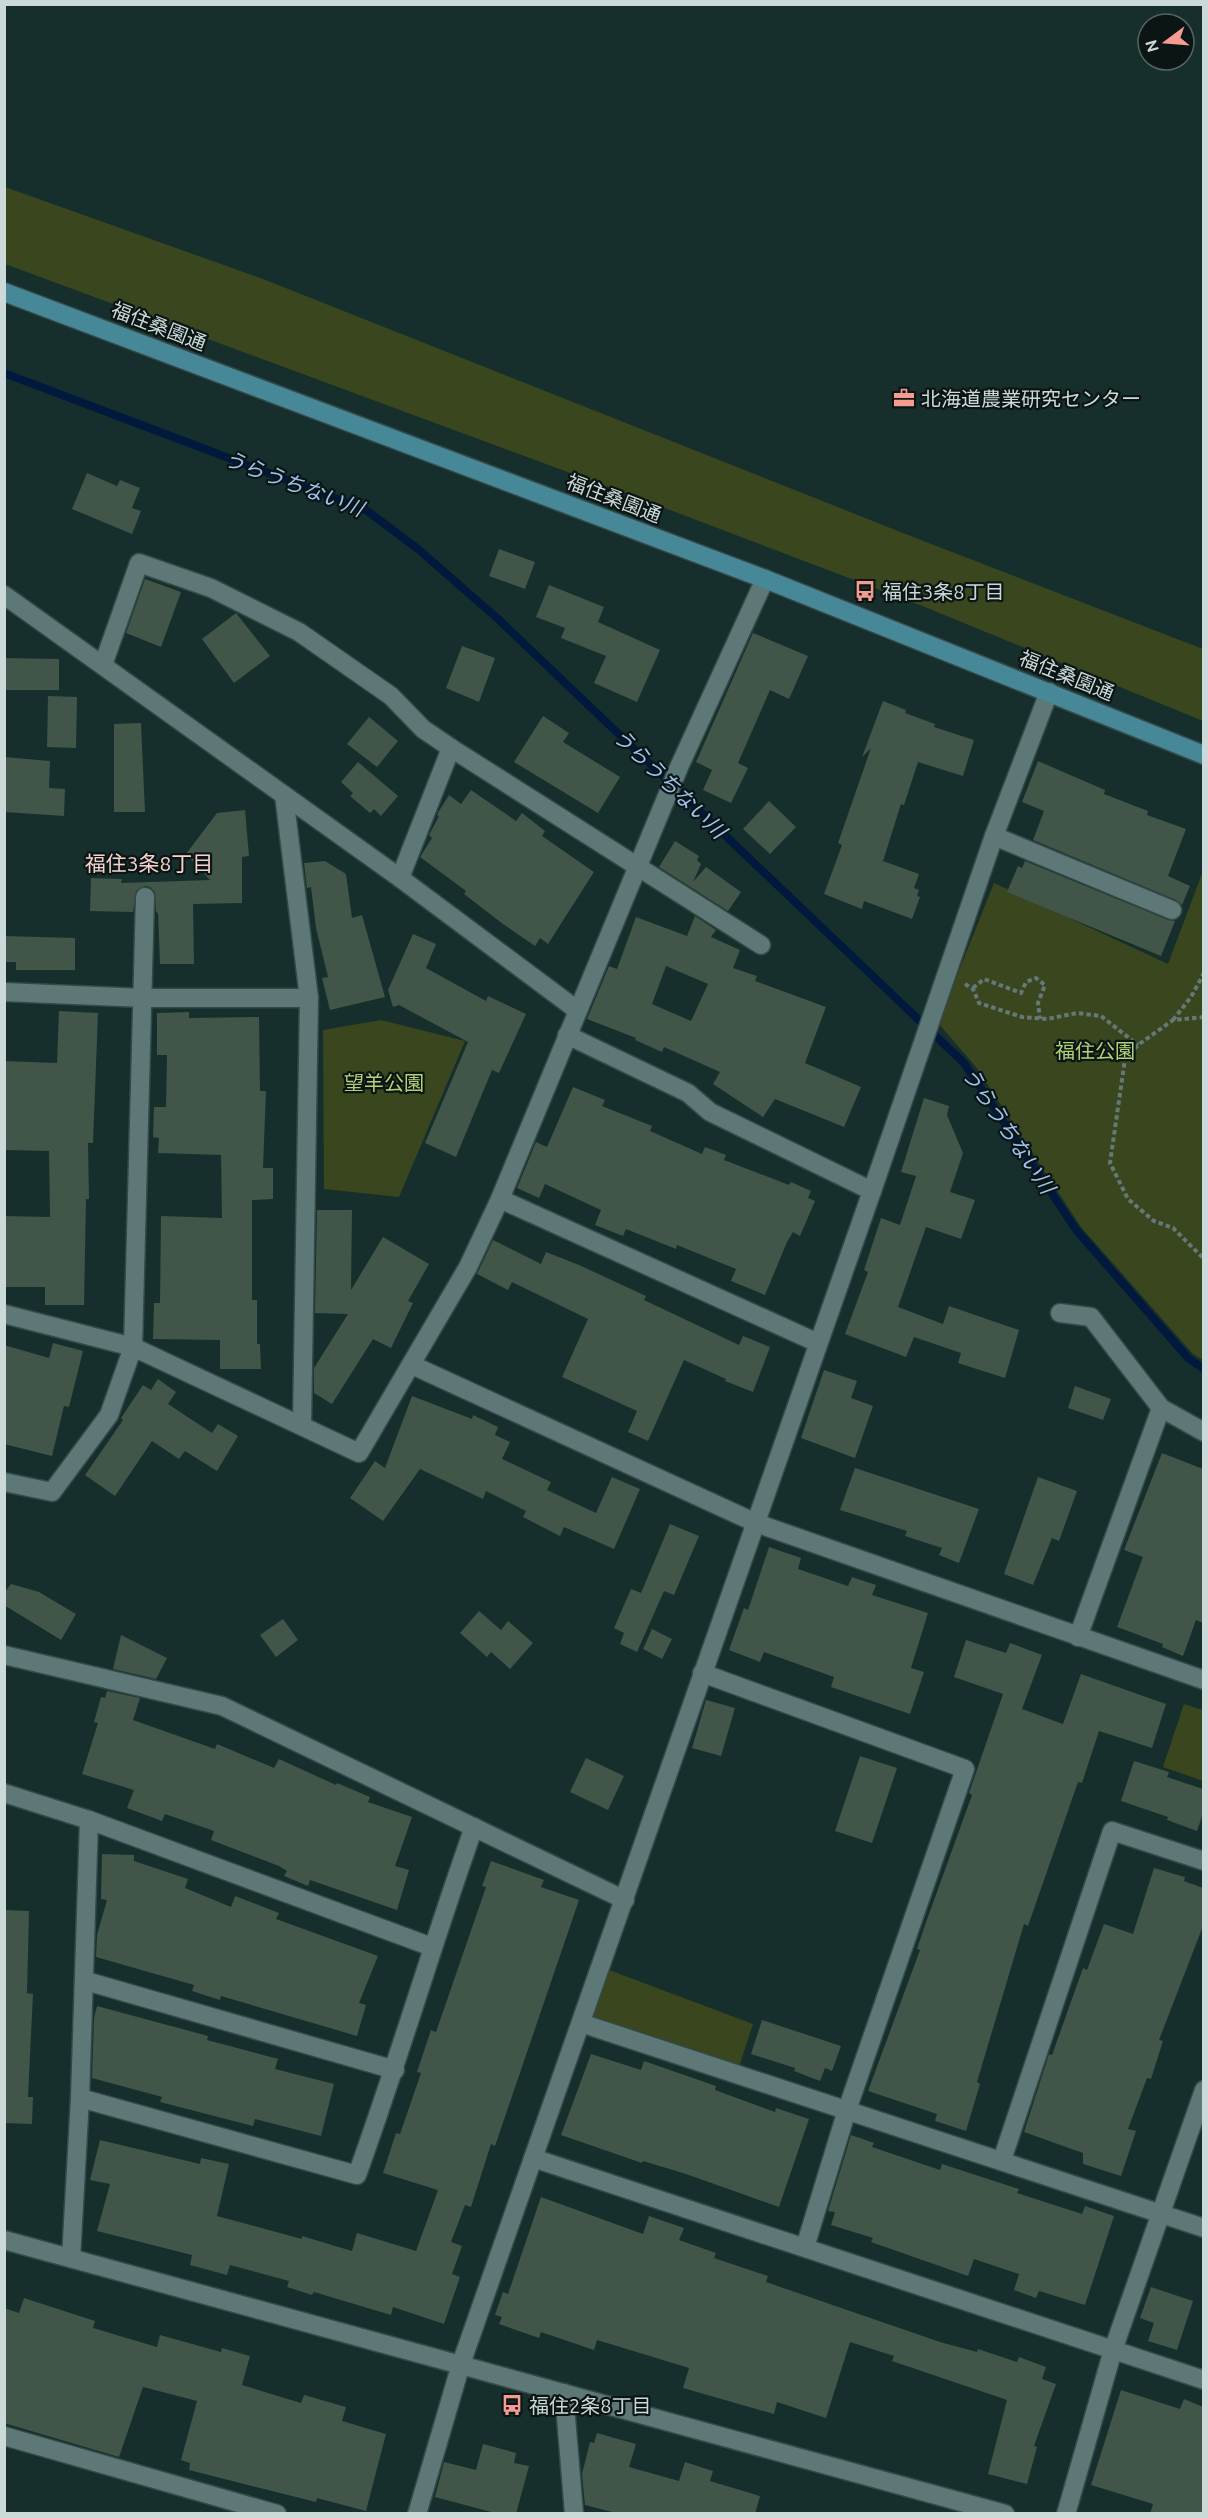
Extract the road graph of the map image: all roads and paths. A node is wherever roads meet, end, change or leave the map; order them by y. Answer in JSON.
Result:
{"nodes":[{"id":1,"x":4,"y":292,"type":"edge"},
{"id":2,"x":765,"y":579,"type":"junction"},
{"id":3,"x":4,"y":595,"type":"edge"},
{"id":4,"x":103,"y":665,"type":"junction"},
{"id":5,"x":1049,"y":692,"type":"junction"},
{"id":6,"x":451,"y":748,"type":"junction"},
{"id":7,"x":1203,"y":755,"type":"edge"},
{"id":8,"x":284,"y":795,"type":"junction"},
{"id":9,"x":994,"y":836,"type":"junction"},
{"id":10,"x":638,"y":866,"type":"junction"},
{"id":11,"x":400,"y":878,"type":"junction"},
{"id":12,"x":145,"y":897,"type":"dead end"},
{"id":13,"x":1172,"y":910,"type":"dead end"},
{"id":14,"x":761,"y":945,"type":"dead end"},
{"id":15,"x":1203,"y":973,"type":"edge"},
{"id":16,"x":947,"y":974,"type":"junction"},
{"id":17,"x":974,"y":988,"type":"junction"},
{"id":18,"x":4,"y":992,"type":"edge"},
{"id":19,"x":144,"y":998,"type":"junction"},
{"id":20,"x":309,"y":998,"type":"junction"},
{"id":21,"x":578,"y":1010,"type":"junction"},
{"id":22,"x":1203,"y":1017,"type":"edge"},
{"id":23,"x":1040,"y":1018,"type":"junction"},
{"id":24,"x":1173,"y":1020,"type":"junction"},
{"id":25,"x":567,"y":1035,"type":"junction"},
{"id":26,"x":1138,"y":1045,"type":"junction"},
{"id":27,"x":872,"y":1191,"type":"junction"},
{"id":28,"x":500,"y":1198,"type":"junction"},
{"id":29,"x":1203,"y":1259,"type":"edge"},
{"id":30,"x":1060,"y":1313,"type":"dead end"},
{"id":31,"x":4,"y":1314,"type":"edge"},
{"id":32,"x":818,"y":1343,"type":"junction"},
{"id":33,"x":133,"y":1347,"type":"junction"},
{"id":34,"x":412,"y":1365,"type":"junction"},
{"id":35,"x":1161,"y":1408,"type":"junction"},
{"id":36,"x":302,"y":1425,"type":"junction"},
{"id":37,"x":1203,"y":1431,"type":"edge"},
{"id":38,"x":4,"y":1482,"type":"edge"},
{"id":39,"x":756,"y":1523,"type":"junction"},
{"id":40,"x":1078,"y":1637,"type":"junction"},
{"id":41,"x":4,"y":1655,"type":"edge"},
{"id":42,"x":702,"y":1672,"type":"junction"},
{"id":43,"x":1203,"y":1680,"type":"edge"},
{"id":44,"x":4,"y":1793,"type":"edge"},
{"id":45,"x":89,"y":1820,"type":"junction"},
{"id":46,"x":474,"y":1827,"type":"junction"},
{"id":47,"x":1203,"y":1861,"type":"edge"},
{"id":48,"x":625,"y":1900,"type":"junction"},
{"id":49,"x":432,"y":1947,"type":"junction"},
{"id":50,"x":86,"y":1981,"type":"junction"},
{"id":51,"x":581,"y":2023,"type":"junction"},
{"id":52,"x":395,"y":2070,"type":"junction"},
{"id":53,"x":1203,"y":2090,"type":"edge"},
{"id":54,"x":80,"y":2098,"type":"junction"},
{"id":55,"x":847,"y":2110,"type":"junction"},
{"id":56,"x":533,"y":2158,"type":"junction"},
{"id":57,"x":1002,"y":2160,"type":"junction"},
{"id":58,"x":1158,"y":2213,"type":"junction"},
{"id":59,"x":1203,"y":2228,"type":"edge"},
{"id":60,"x":4,"y":2240,"type":"edge"},
{"id":61,"x":805,"y":2247,"type":"junction"},
{"id":62,"x":71,"y":2258,"type":"junction"},
{"id":63,"x":1113,"y":2350,"type":"junction"},
{"id":64,"x":461,"y":2364,"type":"junction"},
{"id":65,"x":1203,"y":2380,"type":"edge"},
{"id":66,"x":564,"y":2392,"type":"junction"},
{"id":67,"x":4,"y":2436,"type":"edge"},
{"id":68,"x":277,"y":2514,"type":"edge"},
{"id":69,"x":417,"y":2514,"type":"edge"},
{"id":70,"x":574,"y":2514,"type":"edge"},
{"id":71,"x":1005,"y":2514,"type":"edge"},
{"id":72,"x":1066,"y":2514,"type":"edge"}],
"edges":[{"from":1,"to":2,"type":"main road","name":"福住桑園通"},
{"from":2,"to":5,"type":"main road","name":"福住桑園通"},
{"from":2,"to":10,"type":"street"},
{"from":3,"to":4,"type":"street"},
{"from":4,"to":6,"type":"street"},
{"from":4,"to":8,"type":"street"},
{"from":5,"to":7,"type":"main road","name":"福住桑園通"},
{"from":5,"to":9,"type":"street"},
{"from":6,"to":10,"type":"street"},
{"from":6,"to":11,"type":"street"},
{"from":8,"to":11,"type":"street"},
{"from":8,"to":20,"type":"street"},
{"from":9,"to":13,"type":"street"},
{"from":9,"to":16,"type":"street"},
{"from":10,"to":14,"type":"street"},
{"from":10,"to":21,"type":"street"},
{"from":11,"to":21,"type":"street"},
{"from":12,"to":19,"type":"street"},
{"from":15,"to":24,"type":"path"},
{"from":16,"to":17,"type":"path"},
{"from":16,"to":27,"type":"street"},
{"from":17,"to":23,"type":"path"},
{"from":17,"to":23,"type":"path"},
{"from":18,"to":19,"type":"street"},
{"from":19,"to":20,"type":"street"},
{"from":19,"to":33,"type":"street"},
{"from":20,"to":36,"type":"street"},
{"from":21,"to":25,"type":"street"},
{"from":22,"to":24,"type":"path"},
{"from":23,"to":26,"type":"path"},
{"from":24,"to":26,"type":"path"},
{"from":25,"to":27,"type":"street"},
{"from":25,"to":28,"type":"street"},
{"from":26,"to":29,"type":"path"},
{"from":27,"to":32,"type":"street"},
{"from":28,"to":32,"type":"street"},
{"from":28,"to":34,"type":"street"},
{"from":30,"to":35,"type":"street"},
{"from":31,"to":33,"type":"street"},
{"from":32,"to":39,"type":"street"},
{"from":33,"to":36,"type":"street"},
{"from":33,"to":38,"type":"street"},
{"from":34,"to":36,"type":"street"},
{"from":34,"to":39,"type":"street"},
{"from":35,"to":37,"type":"street"},
{"from":35,"to":40,"type":"street"},
{"from":39,"to":40,"type":"street"},
{"from":39,"to":42,"type":"street"},
{"from":40,"to":43,"type":"street"},
{"from":41,"to":46,"type":"street"},
{"from":42,"to":48,"type":"street"},
{"from":42,"to":55,"type":"street"},
{"from":44,"to":45,"type":"street"},
{"from":45,"to":49,"type":"street"},
{"from":45,"to":50,"type":"street"},
{"from":46,"to":48,"type":"street"},
{"from":46,"to":49,"type":"street"},
{"from":47,"to":57,"type":"street"},
{"from":48,"to":51,"type":"street"},
{"from":49,"to":52,"type":"street"},
{"from":50,"to":52,"type":"street"},
{"from":50,"to":54,"type":"street"},
{"from":51,"to":55,"type":"street"},
{"from":51,"to":56,"type":"street"},
{"from":52,"to":54,"type":"street"},
{"from":53,"to":58,"type":"street"},
{"from":54,"to":62,"type":"street"},
{"from":55,"to":57,"type":"street"},
{"from":55,"to":61,"type":"street"},
{"from":56,"to":61,"type":"street"},
{"from":56,"to":64,"type":"street"},
{"from":57,"to":58,"type":"street"},
{"from":58,"to":59,"type":"street"},
{"from":58,"to":63,"type":"street"},
{"from":60,"to":62,"type":"street"},
{"from":61,"to":63,"type":"street"},
{"from":62,"to":64,"type":"street"},
{"from":63,"to":65,"type":"street"},
{"from":63,"to":72,"type":"street"},
{"from":64,"to":66,"type":"street"},
{"from":64,"to":69,"type":"street"},
{"from":66,"to":70,"type":"street"},
{"from":66,"to":71,"type":"street"},
{"from":67,"to":68,"type":"street"}]}
